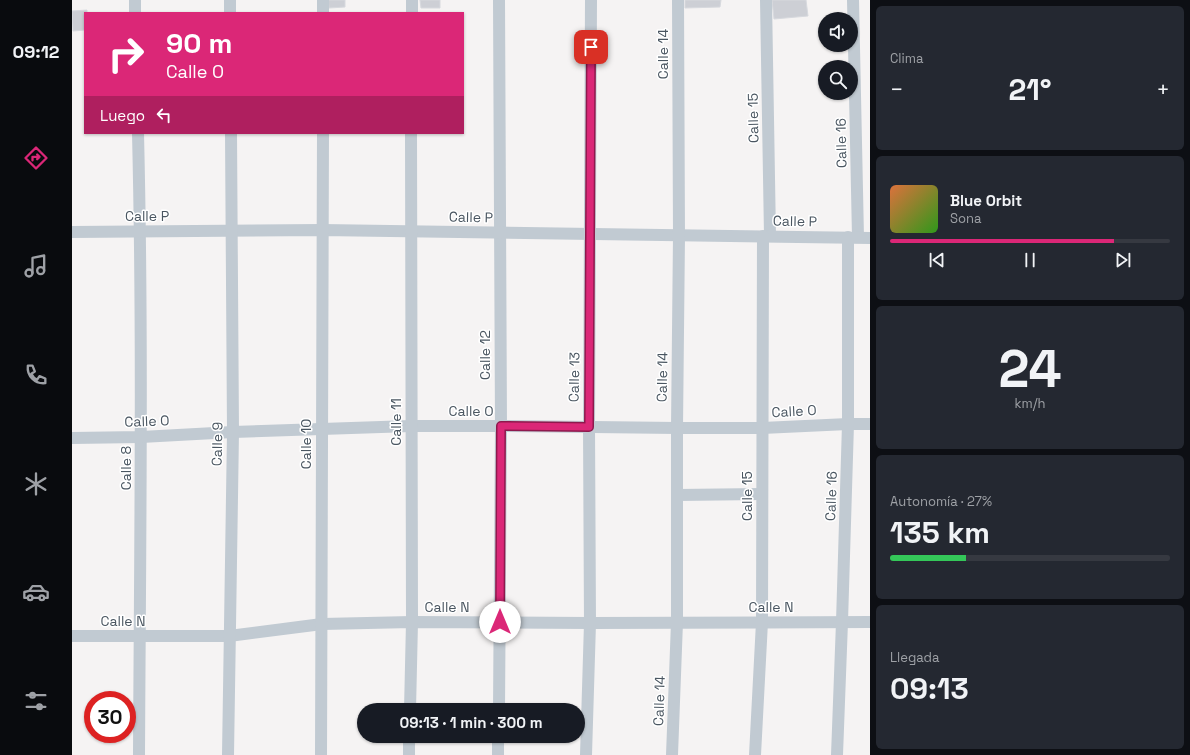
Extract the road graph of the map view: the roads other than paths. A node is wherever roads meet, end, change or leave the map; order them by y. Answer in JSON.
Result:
{"nodes":[{"id":1,"x":135,"y":0,"type":"edge"},
{"id":2,"x":230,"y":0,"type":"edge"},
{"id":3,"x":323,"y":0,"type":"edge"},
{"id":4,"x":412,"y":0,"type":"edge"},
{"id":5,"x":499,"y":0,"type":"edge"},
{"id":6,"x":591,"y":0,"type":"edge"},
{"id":7,"x":678,"y":0,"type":"edge"},
{"id":8,"x":766,"y":0,"type":"edge"},
{"id":9,"x":853,"y":0,"type":"edge"},
{"id":10,"x":135,"y":12,"type":"edge"},
{"id":11,"x":230,"y":12,"type":"edge"},
{"id":12,"x":323,"y":12,"type":"edge"},
{"id":13,"x":412,"y":12,"type":"edge"},
{"id":14,"x":138,"y":134,"type":"edge"},
{"id":15,"x":231,"y":134,"type":"edge"},
{"id":16,"x":323,"y":134,"type":"edge"},
{"id":17,"x":411,"y":134,"type":"edge"},
{"id":18,"x":322,"y":230,"type":"junction"},
{"id":19,"x":141,"y":231,"type":"junction"},
{"id":20,"x":232,"y":231,"type":"junction"},
{"id":21,"x":411,"y":231,"type":"junction"},
{"id":22,"x":72,"y":232,"type":"edge"},
{"id":23,"x":499,"y":232,"type":"junction"},
{"id":24,"x":590,"y":234,"type":"junction"},
{"id":25,"x":679,"y":235,"type":"junction"},
{"id":26,"x":766,"y":236,"type":"junction"},
{"id":27,"x":859,"y":237,"type":"edge"},
{"id":28,"x":848,"y":424,"type":"junction"},
{"id":29,"x":870,"y":424,"type":"edge"},
{"id":30,"x":412,"y":426,"type":"junction"},
{"id":31,"x":501,"y":426,"type":"junction"},
{"id":32,"x":589,"y":427,"type":"junction"},
{"id":33,"x":677,"y":428,"type":"junction"},
{"id":34,"x":762,"y":428,"type":"junction"},
{"id":35,"x":321,"y":429,"type":"junction"},
{"id":36,"x":233,"y":432,"type":"junction"},
{"id":37,"x":141,"y":437,"type":"junction"},
{"id":38,"x":72,"y":438,"type":"edge"},
{"id":39,"x":762,"y":494,"type":"junction"},
{"id":40,"x":677,"y":495,"type":"junction"},
{"id":41,"x":412,"y":622,"type":"junction"},
{"id":42,"x":500,"y":622,"type":"junction"},
{"id":43,"x":590,"y":622,"type":"junction"},
{"id":44,"x":677,"y":622,"type":"junction"},
{"id":45,"x":762,"y":622,"type":"junction"},
{"id":46,"x":842,"y":622,"type":"junction"},
{"id":47,"x":870,"y":622,"type":"edge"},
{"id":48,"x":322,"y":624,"type":"junction"},
{"id":49,"x":72,"y":636,"type":"edge"},
{"id":50,"x":139,"y":636,"type":"junction"},
{"id":51,"x":229,"y":636,"type":"junction"},
{"id":52,"x":410,"y":703,"type":"edge"},
{"id":53,"x":499,"y":703,"type":"edge"},
{"id":54,"x":409,"y":743,"type":"edge"},
{"id":55,"x":498,"y":743,"type":"edge"},
{"id":56,"x":139,"y":755,"type":"edge"},
{"id":57,"x":228,"y":755,"type":"edge"},
{"id":58,"x":321,"y":755,"type":"edge"},
{"id":59,"x":409,"y":755,"type":"edge"},
{"id":60,"x":498,"y":755,"type":"edge"},
{"id":61,"x":586,"y":755,"type":"edge"},
{"id":62,"x":672,"y":755,"type":"edge"},
{"id":63,"x":755,"y":755,"type":"edge"},
{"id":64,"x":836,"y":755,"type":"edge"}],
"edges":[{"from":1,"to":10,"type":"street"},
{"from":2,"to":11,"type":"street"},
{"from":3,"to":12,"type":"street"},
{"from":4,"to":13,"type":"street"},
{"from":5,"to":23,"type":"street","name":"Calle 12"},
{"from":6,"to":24,"type":"street","name":"Calle 13"},
{"from":7,"to":25,"type":"street","name":"Calle 14"},
{"from":8,"to":26,"type":"street","name":"Calle 15"},
{"from":9,"to":27,"type":"street","name":"Calle 16"},
{"from":14,"to":19,"type":"street","name":"Calle 8"},
{"from":15,"to":20,"type":"street","name":"Calle 9"},
{"from":16,"to":18,"type":"street","name":"Calle 10"},
{"from":17,"to":21,"type":"street","name":"Calle 11"},
{"from":18,"to":20,"type":"street","name":"Calle P"},
{"from":18,"to":21,"type":"street","name":"Calle P"},
{"from":18,"to":35,"type":"street","name":"Calle 10"},
{"from":19,"to":20,"type":"street","name":"Calle P"},
{"from":19,"to":22,"type":"street","name":"Calle P"},
{"from":19,"to":37,"type":"street","name":"Calle 8"},
{"from":20,"to":36,"type":"street","name":"Calle 9"},
{"from":21,"to":23,"type":"street","name":"Calle P"},
{"from":21,"to":30,"type":"street","name":"Calle 11"},
{"from":23,"to":24,"type":"street","name":"Calle P"},
{"from":23,"to":31,"type":"street","name":"Calle 12"},
{"from":24,"to":25,"type":"street","name":"Calle P"},
{"from":24,"to":32,"type":"street","name":"Calle 13"},
{"from":25,"to":26,"type":"street","name":"Calle P"},
{"from":25,"to":33,"type":"street","name":"Calle 14"},
{"from":26,"to":27,"type":"street","name":"Calle P"},
{"from":26,"to":34,"type":"street","name":"Calle 15"},
{"from":27,"to":28,"type":"street","name":"Calle 16"},
{"from":28,"to":29,"type":"street","name":"Calle O"},
{"from":28,"to":34,"type":"street","name":"Calle O"},
{"from":28,"to":46,"type":"street","name":"Calle 16"},
{"from":30,"to":31,"type":"street","name":"Calle O"},
{"from":30,"to":35,"type":"street","name":"Calle O"},
{"from":30,"to":41,"type":"street","name":"Calle 11"},
{"from":31,"to":32,"type":"street","name":"Calle O"},
{"from":31,"to":42,"type":"street","name":"Calle 12"},
{"from":32,"to":33,"type":"street","name":"Calle O"},
{"from":32,"to":43,"type":"street","name":"Calle 13"},
{"from":33,"to":34,"type":"street","name":"Calle O"},
{"from":33,"to":40,"type":"street","name":"Calle 14"},
{"from":34,"to":39,"type":"street","name":"Calle 15"},
{"from":35,"to":36,"type":"street","name":"Calle O"},
{"from":35,"to":48,"type":"street","name":"Calle 10"},
{"from":36,"to":37,"type":"street","name":"Calle O"},
{"from":36,"to":51,"type":"street","name":"Calle 9"},
{"from":37,"to":38,"type":"street","name":"Calle O"},
{"from":37,"to":50,"type":"street","name":"Calle 8"},
{"from":39,"to":40,"type":"street"},
{"from":39,"to":45,"type":"street","name":"Calle 15"},
{"from":40,"to":44,"type":"street","name":"Calle 14"},
{"from":41,"to":42,"type":"street","name":"Calle N"},
{"from":41,"to":48,"type":"street","name":"Calle N"},
{"from":41,"to":52,"type":"street","name":"Calle 11"},
{"from":42,"to":43,"type":"street","name":"Calle N"},
{"from":42,"to":53,"type":"street","name":"Calle 12"},
{"from":43,"to":44,"type":"street","name":"Calle N"},
{"from":43,"to":61,"type":"street","name":"Calle 13"},
{"from":44,"to":45,"type":"street","name":"Calle N"},
{"from":44,"to":62,"type":"street","name":"Calle 14"},
{"from":45,"to":46,"type":"street","name":"Calle N"},
{"from":45,"to":63,"type":"street","name":"Calle 15"},
{"from":46,"to":47,"type":"street","name":"Calle N"},
{"from":46,"to":64,"type":"street","name":"Calle 16"},
{"from":48,"to":51,"type":"street","name":"Calle N"},
{"from":48,"to":58,"type":"street","name":"Calle 10"},
{"from":49,"to":50,"type":"street","name":"Calle N"},
{"from":50,"to":51,"type":"street","name":"Calle N"},
{"from":50,"to":56,"type":"street","name":"Calle 8"},
{"from":51,"to":57,"type":"street","name":"Calle 9"},
{"from":54,"to":59,"type":"street"},
{"from":55,"to":60,"type":"street"}]}
